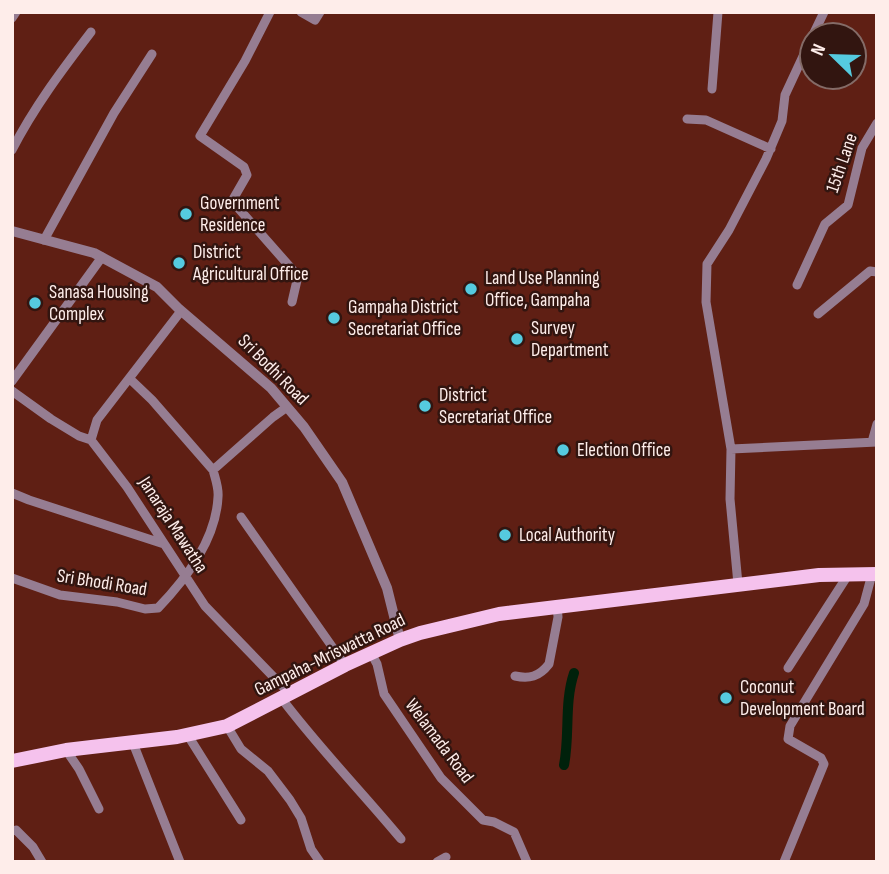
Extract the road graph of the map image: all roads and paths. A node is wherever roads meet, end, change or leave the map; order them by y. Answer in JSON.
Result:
{"nodes":[{"id":1,"x":16,"y":12,"type":"edge"},
{"id":2,"x":270,"y":12,"type":"edge"},
{"id":3,"x":301,"y":12,"type":"edge"},
{"id":4,"x":320,"y":12,"type":"edge"},
{"id":5,"x":718,"y":12,"type":"edge"},
{"id":6,"x":12,"y":18,"type":"edge"},
{"id":7,"x":91,"y":32,"type":"dead end"},
{"id":8,"x":152,"y":54,"type":"dead end"},
{"id":9,"x":798,"y":68,"type":"edge"},
{"id":10,"x":712,"y":89,"type":"dead end"},
{"id":11,"x":687,"y":119,"type":"dead end"},
{"id":12,"x":877,"y":123,"type":"edge"},
{"id":13,"x":771,"y":149,"type":"junction"},
{"id":14,"x":12,"y":150,"type":"edge"},
{"id":15,"x":12,"y":231,"type":"edge"},
{"id":16,"x":44,"y":240,"type":"junction"},
{"id":17,"x":102,"y":257,"type":"junction"},
{"id":18,"x":877,"y":272,"type":"edge"},
{"id":19,"x":797,"y":285,"type":"dead end"},
{"id":20,"x":292,"y":302,"type":"dead end"},
{"id":21,"x":181,"y":311,"type":"junction"},
{"id":22,"x":818,"y":314,"type":"dead end"},
{"id":23,"x":130,"y":379,"type":"junction"},
{"id":24,"x":12,"y":381,"type":"edge"},
{"id":25,"x":12,"y":391,"type":"edge"},
{"id":26,"x":288,"y":407,"type":"junction"},
{"id":27,"x":877,"y":424,"type":"edge"},
{"id":28,"x":91,"y":440,"type":"junction"},
{"id":29,"x":874,"y":442,"type":"edge"},
{"id":30,"x":731,"y":449,"type":"junction"},
{"id":31,"x":213,"y":470,"type":"junction"},
{"id":32,"x":12,"y":493,"type":"edge"},
{"id":33,"x":241,"y":517,"type":"dead end"},
{"id":34,"x":164,"y":544,"type":"junction"},
{"id":35,"x":874,"y":574,"type":"edge"},
{"id":36,"x":848,"y":575,"type":"junction"},
{"id":37,"x":185,"y":576,"type":"junction"},
{"id":38,"x":12,"y":578,"type":"edge"},
{"id":39,"x":738,"y":584,"type":"junction"},
{"id":40,"x":557,"y":606,"type":"junction"},
{"id":41,"x":400,"y":640,"type":"junction"},
{"id":42,"x":371,"y":653,"type":"junction"},
{"id":43,"x":345,"y":665,"type":"junction"},
{"id":44,"x":788,"y":668,"type":"dead end"},
{"id":45,"x":515,"y":676,"type":"dead end"},
{"id":46,"x":286,"y":697,"type":"junction"},
{"id":47,"x":226,"y":726,"type":"junction"},
{"id":48,"x":187,"y":734,"type":"junction"},
{"id":49,"x":133,"y":743,"type":"junction"},
{"id":50,"x":66,"y":750,"type":"junction"},
{"id":51,"x":12,"y":761,"type":"edge"},
{"id":52,"x":99,"y":809,"type":"dead end"},
{"id":53,"x":241,"y":820,"type":"dead end"},
{"id":54,"x":12,"y":831,"type":"edge"},
{"id":55,"x":401,"y":839,"type":"dead end"},
{"id":56,"x":446,"y":857,"type":"dead end"},
{"id":57,"x":42,"y":862,"type":"edge"},
{"id":58,"x":180,"y":862,"type":"edge"},
{"id":59,"x":320,"y":862,"type":"edge"},
{"id":60,"x":437,"y":862,"type":"edge"},
{"id":61,"x":527,"y":862,"type":"edge"},
{"id":62,"x":784,"y":862,"type":"edge"}],
"edges":[{"from":1,"to":6,"type":"street"},
{"from":2,"to":20,"type":"street"},
{"from":3,"to":4,"type":"street"},
{"from":5,"to":10,"type":"street"},
{"from":7,"to":14,"type":"street"},
{"from":8,"to":16,"type":"street"},
{"from":9,"to":13,"type":"street"},
{"from":11,"to":13,"type":"street"},
{"from":12,"to":19,"type":"street","name":"15th Lane"},
{"from":13,"to":30,"type":"street"},
{"from":15,"to":16,"type":"street","name":"Sri Bodhi Road"},
{"from":16,"to":17,"type":"street","name":"Sri Bodhi Road"},
{"from":17,"to":21,"type":"street","name":"Sri Bodhi Road"},
{"from":17,"to":24,"type":"street"},
{"from":18,"to":22,"type":"street"},
{"from":21,"to":23,"type":"street"},
{"from":21,"to":26,"type":"street","name":"Sri Bodhi Road"},
{"from":23,"to":28,"type":"street"},
{"from":23,"to":31,"type":"street"},
{"from":25,"to":28,"type":"street","name":"Janaraja Mawatha"},
{"from":26,"to":31,"type":"street"},
{"from":26,"to":41,"type":"street","name":"Sri Bodhi Road"},
{"from":27,"to":29,"type":"street"},
{"from":28,"to":34,"type":"street","name":"Janaraja Mawatha"},
{"from":29,"to":30,"type":"street"},
{"from":30,"to":39,"type":"street"},
{"from":31,"to":37,"type":"street","name":"Sri Bhodi Road"},
{"from":32,"to":34,"type":"street"},
{"from":33,"to":43,"type":"street"},
{"from":34,"to":37,"type":"street","name":"Janaraja Mawatha"},
{"from":35,"to":36,"type":"main road","name":"Gampaha-Mriswatta Road"},
{"from":35,"to":62,"type":"street"},
{"from":36,"to":39,"type":"main road","name":"Gampaha-Mriswatta Road"},
{"from":36,"to":44,"type":"street"},
{"from":37,"to":38,"type":"street","name":"Sri Bhodi Road"},
{"from":37,"to":46,"type":"street","name":"Janaraja Mawatha"},
{"from":39,"to":40,"type":"main road","name":"Gampaha-Mriswatta Road"},
{"from":40,"to":41,"type":"main road","name":"Gampaha-Mriswatta Road"},
{"from":40,"to":45,"type":"street"},
{"from":41,"to":42,"type":"main road","name":"Gampaha-Mriswatta Road"},
{"from":42,"to":43,"type":"main road","name":"Gampaha-Mriswatta Road"},
{"from":42,"to":61,"type":"street","name":"Welamada Road"},
{"from":43,"to":46,"type":"main road","name":"Gampaha-Mriswatta Road"},
{"from":46,"to":47,"type":"main road","name":"Gampaha-Mriswatta Road"},
{"from":46,"to":55,"type":"street","name":"Janaraja Mawatha"},
{"from":47,"to":48,"type":"main road","name":"Gampaha-Mriswatta Road"},
{"from":47,"to":59,"type":"street"},
{"from":48,"to":49,"type":"main road","name":"Gampaha-Mriswatta Road"},
{"from":48,"to":53,"type":"street"},
{"from":49,"to":50,"type":"main road","name":"Gampaha-Mriswatta Road"},
{"from":49,"to":58,"type":"street"},
{"from":50,"to":51,"type":"main road","name":"Gampaha-Mriswatta Road"},
{"from":50,"to":52,"type":"street"},
{"from":54,"to":57,"type":"street"},
{"from":56,"to":60,"type":"street"}]}
